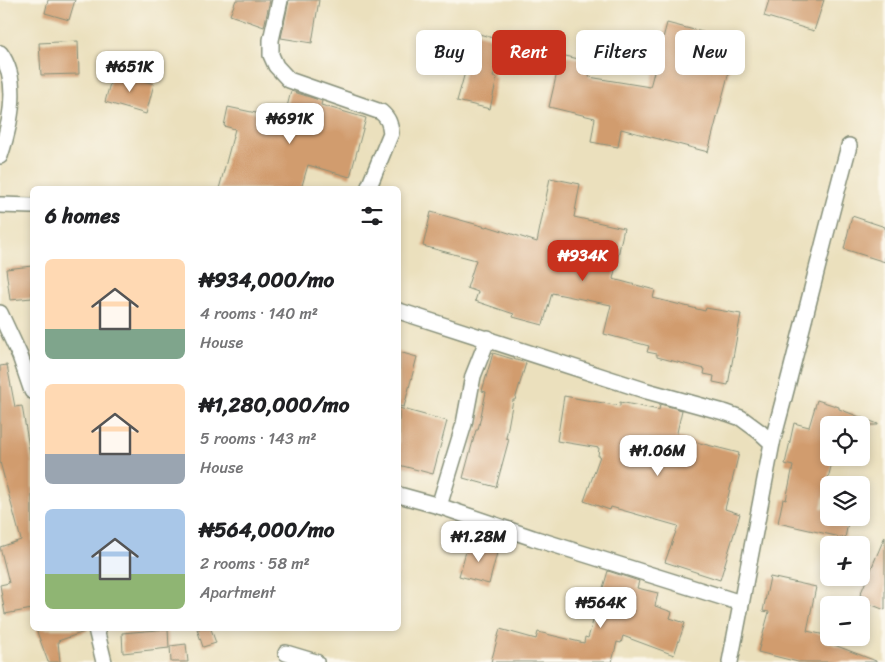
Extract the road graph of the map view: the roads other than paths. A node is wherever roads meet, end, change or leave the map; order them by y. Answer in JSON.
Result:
{"nodes":[{"id":1,"x":280,"y":0,"type":"edge"},
{"id":2,"x":1,"y":54,"type":"edge"},
{"id":3,"x":849,"y":146,"type":"dead end"},
{"id":4,"x":0,"y":156,"type":"edge"},
{"id":5,"x":369,"y":186,"type":"edge"},
{"id":6,"x":0,"y":205,"type":"edge"},
{"id":7,"x":30,"y":206,"type":"edge"},
{"id":8,"x":401,"y":311,"type":"edge"},
{"id":9,"x":0,"y":313,"type":"edge"},
{"id":10,"x":488,"y":338,"type":"junction"},
{"id":11,"x":30,"y":385,"type":"edge"},
{"id":12,"x":772,"y":443,"type":"junction"},
{"id":13,"x":401,"y":496,"type":"edge"},
{"id":14,"x":439,"y":506,"type":"junction"},
{"id":15,"x":741,"y":603,"type":"junction"},
{"id":16,"x":96,"y":631,"type":"edge"},
{"id":17,"x":286,"y":653,"type":"dead end"},
{"id":18,"x":104,"y":662,"type":"edge"},
{"id":19,"x":316,"y":662,"type":"edge"},
{"id":20,"x":730,"y":662,"type":"edge"}],
"edges":[{"from":1,"to":5,"type":"street"},
{"from":2,"to":4,"type":"street"},
{"from":3,"to":12,"type":"street"},
{"from":6,"to":7,"type":"street"},
{"from":8,"to":10,"type":"street"},
{"from":9,"to":11,"type":"street"},
{"from":10,"to":12,"type":"street"},
{"from":10,"to":14,"type":"street"},
{"from":12,"to":15,"type":"street"},
{"from":13,"to":14,"type":"street"},
{"from":14,"to":15,"type":"street"},
{"from":15,"to":20,"type":"street"},
{"from":16,"to":18,"type":"street"},
{"from":17,"to":19,"type":"street"}]}
